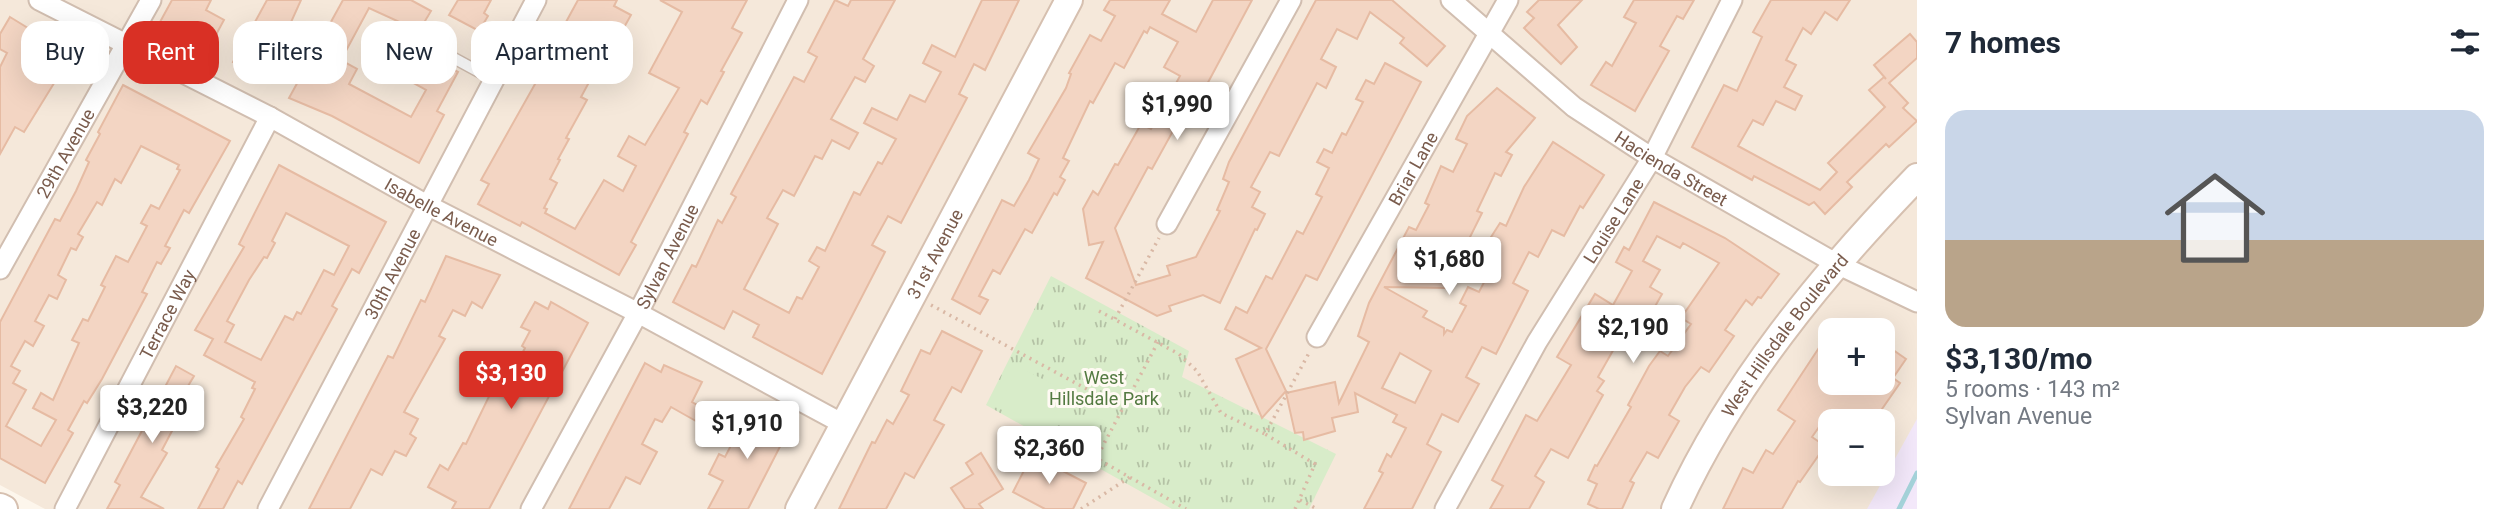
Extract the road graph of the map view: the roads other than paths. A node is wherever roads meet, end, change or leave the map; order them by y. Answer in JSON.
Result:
{"nodes":[{"id":1,"x":39,"y":0,"type":"edge"},
{"id":2,"x":151,"y":0,"type":"edge"},
{"id":3,"x":536,"y":0,"type":"edge"},
{"id":4,"x":798,"y":0,"type":"edge"},
{"id":5,"x":1069,"y":0,"type":"edge"},
{"id":6,"x":1291,"y":0,"type":"edge"},
{"id":7,"x":1451,"y":0,"type":"edge"},
{"id":8,"x":1508,"y":0,"type":"edge"},
{"id":9,"x":1732,"y":0,"type":"edge"},
{"id":10,"x":140,"y":21,"type":"edge"},
{"id":11,"x":525,"y":21,"type":"edge"},
{"id":12,"x":1490,"y":35,"type":"junction"},
{"id":13,"x":123,"y":43,"type":"edge"},
{"id":14,"x":123,"y":52,"type":"edge"},
{"id":15,"x":204,"y":84,"type":"edge"},
{"id":16,"x":491,"y":84,"type":"edge"},
{"id":17,"x":270,"y":117,"type":"junction"},
{"id":18,"x":1651,"y":158,"type":"junction"},
{"id":19,"x":1917,"y":177,"type":"edge"},
{"id":20,"x":427,"y":205,"type":"junction"},
{"id":21,"x":1167,"y":223,"type":"road end"},
{"id":22,"x":1838,"y":264,"type":"junction"},
{"id":23,"x":0,"y":269,"type":"edge"},
{"id":24,"x":1917,"y":302,"type":"edge"},
{"id":25,"x":638,"y":313,"type":"junction"},
{"id":26,"x":1317,"y":337,"type":"road end"},
{"id":27,"x":845,"y":425,"type":"junction"},
{"id":28,"x":65,"y":509,"type":"edge"},
{"id":29,"x":268,"y":509,"type":"edge"},
{"id":30,"x":531,"y":509,"type":"edge"},
{"id":31,"x":799,"y":509,"type":"edge"},
{"id":32,"x":1445,"y":509,"type":"edge"},
{"id":33,"x":1675,"y":509,"type":"edge"}],
"edges":[{"from":1,"to":13,"type":"street","name":"Isabelle Avenue"},
{"from":2,"to":10,"type":"street","name":"29th Avenue"},
{"from":3,"to":11,"type":"street","name":"30th Avenue"},
{"from":4,"to":25,"type":"street","name":"Sylvan Avenue"},
{"from":5,"to":27,"type":"street","name":"31st Avenue"},
{"from":6,"to":21,"type":"street"},
{"from":7,"to":12,"type":"street","name":"Hacienda Street"},
{"from":8,"to":12,"type":"street","name":"Briar Lane"},
{"from":9,"to":18,"type":"street","name":"Louise Lane"},
{"from":12,"to":18,"type":"street","name":"Hacienda Street"},
{"from":12,"to":26,"type":"street","name":"Briar Lane"},
{"from":14,"to":23,"type":"street","name":"29th Avenue"},
{"from":15,"to":17,"type":"street","name":"Isabelle Avenue"},
{"from":16,"to":20,"type":"street","name":"30th Avenue"},
{"from":17,"to":20,"type":"street","name":"Isabelle Avenue"},
{"from":17,"to":28,"type":"street","name":"Terrace Way"},
{"from":18,"to":22,"type":"street","name":"Hacienda Street"},
{"from":18,"to":32,"type":"street","name":"Louise Lane"},
{"from":19,"to":22,"type":"street","name":"West Hillsdale Boulevard"},
{"from":20,"to":25,"type":"street","name":"Isabelle Avenue"},
{"from":20,"to":29,"type":"street","name":"30th Avenue"},
{"from":22,"to":24,"type":"street","name":"Hacienda Street"},
{"from":22,"to":33,"type":"street","name":"West Hillsdale Boulevard"},
{"from":25,"to":27,"type":"street","name":"Isabelle Avenue"},
{"from":25,"to":30,"type":"street","name":"Sylvan Avenue"},
{"from":27,"to":31,"type":"street","name":"31st Avenue"}]}
